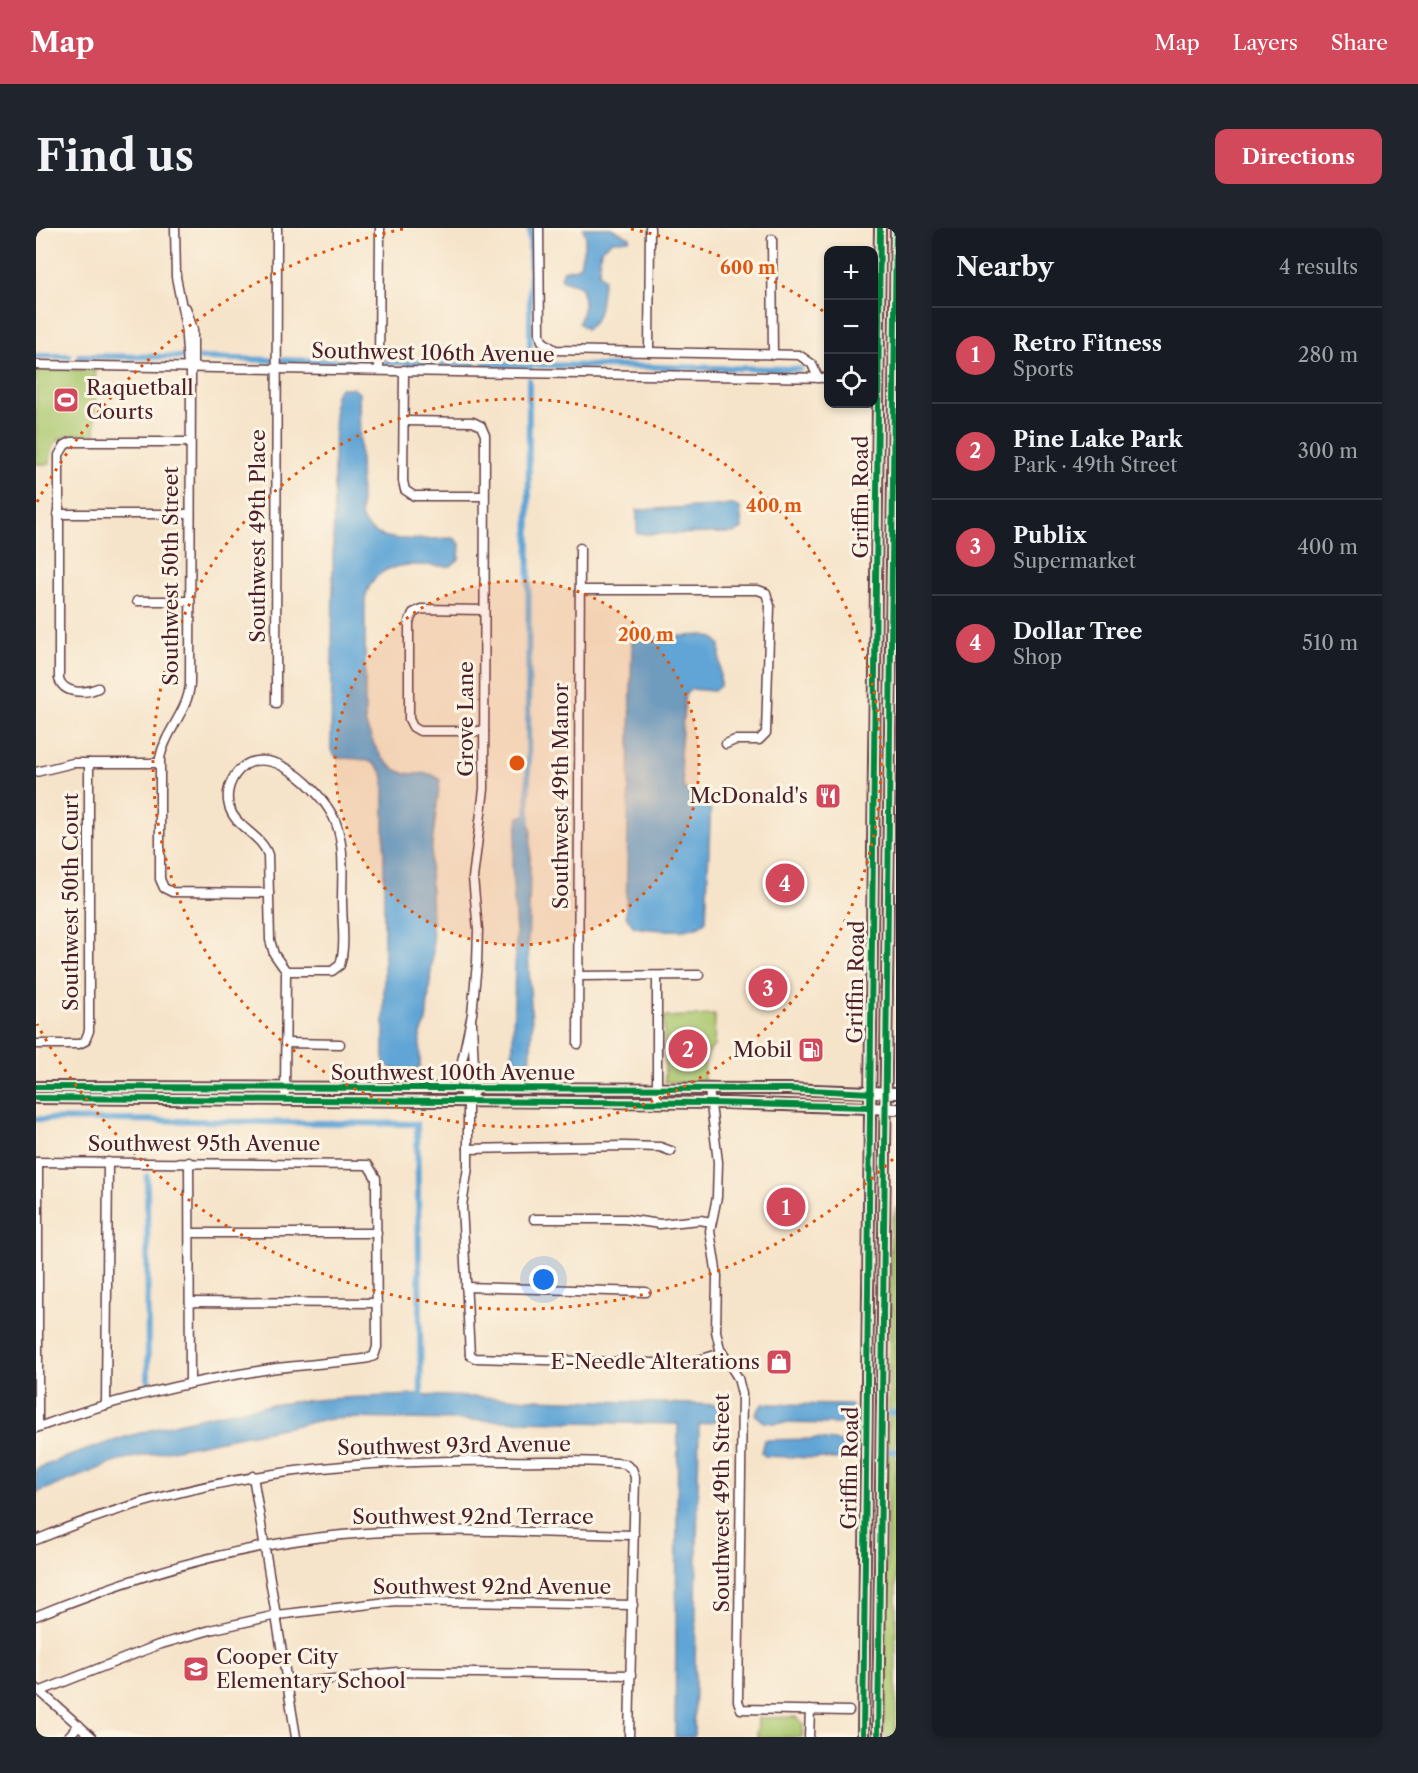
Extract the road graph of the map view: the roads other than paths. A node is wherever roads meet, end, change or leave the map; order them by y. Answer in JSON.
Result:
{"nodes":[{"id":1,"x":175,"y":228,"type":"edge"},
{"id":2,"x":277,"y":228,"type":"edge"},
{"id":3,"x":380,"y":228,"type":"edge"},
{"id":4,"x":539,"y":228,"type":"edge"},
{"id":5,"x":650,"y":228,"type":"edge"},
{"id":6,"x":880,"y":228,"type":"edge"},
{"id":7,"x":896,"y":228,"type":"edge"},
{"id":8,"x":772,"y":238,"type":"dead end"},
{"id":9,"x":649,"y":352,"type":"junction"},
{"id":10,"x":877,"y":354,"type":"edge"},
{"id":11,"x":773,"y":355,"type":"junction"},
{"id":12,"x":36,"y":365,"type":"edge"},
{"id":13,"x":190,"y":367,"type":"junction"},
{"id":14,"x":276,"y":368,"type":"junction"},
{"id":15,"x":380,"y":370,"type":"junction"},
{"id":16,"x":404,"y":370,"type":"junction"},
{"id":17,"x":818,"y":378,"type":"junction"},
{"id":18,"x":824,"y":378,"type":"edge"},
{"id":19,"x":894,"y":378,"type":"junction"},
{"id":20,"x":878,"y":379,"type":"edge"},
{"id":21,"x":876,"y":408,"type":"edge"},
{"id":22,"x":404,"y":421,"type":"junction"},
{"id":23,"x":189,"y":442,"type":"junction"},
{"id":24,"x":484,"y":496,"type":"junction"},
{"id":25,"x":58,"y":514,"type":"junction"},
{"id":26,"x":189,"y":514,"type":"junction"},
{"id":27,"x":580,"y":548,"type":"dead end"},
{"id":28,"x":580,"y":590,"type":"junction"},
{"id":29,"x":137,"y":601,"type":"dead end"},
{"id":30,"x":190,"y":601,"type":"junction"},
{"id":31,"x":483,"y":610,"type":"junction"},
{"id":32,"x":98,"y":688,"type":"dead end"},
{"id":33,"x":276,"y":703,"type":"dead end"},
{"id":34,"x":876,"y":717,"type":"junction"},
{"id":35,"x":484,"y":731,"type":"junction"},
{"id":36,"x":890,"y":738,"type":"junction"},
{"id":37,"x":726,"y":744,"type":"dead end"},
{"id":38,"x":89,"y":763,"type":"junction"},
{"id":39,"x":159,"y":763,"type":"junction"},
{"id":40,"x":875,"y":768,"type":"junction"},
{"id":41,"x":36,"y":772,"type":"edge"},
{"id":42,"x":890,"y":800,"type":"junction"},
{"id":43,"x":269,"y":893,"type":"junction"},
{"id":44,"x":286,"y":971,"type":"junction"},
{"id":45,"x":699,"y":975,"type":"dead end"},
{"id":46,"x":579,"y":976,"type":"junction"},
{"id":47,"x":657,"y":976,"type":"junction"},
{"id":48,"x":471,"y":1014,"type":"junction"},
{"id":49,"x":285,"y":1043,"type":"junction"},
{"id":50,"x":36,"y":1044,"type":"edge"},
{"id":51,"x":340,"y":1044,"type":"dead end"},
{"id":52,"x":578,"y":1044,"type":"dead end"},
{"id":53,"x":36,"y":1087,"type":"edge"},
{"id":54,"x":710,"y":1089,"type":"junction"},
{"id":55,"x":462,"y":1090,"type":"junction"},
{"id":56,"x":475,"y":1090,"type":"junction"},
{"id":57,"x":657,"y":1090,"type":"junction"},
{"id":58,"x":871,"y":1093,"type":"junction"},
{"id":59,"x":891,"y":1093,"type":"edge"},
{"id":60,"x":285,"y":1095,"type":"junction"},
{"id":61,"x":36,"y":1098,"type":"edge"},
{"id":62,"x":468,"y":1102,"type":"junction"},
{"id":63,"x":657,"y":1103,"type":"junction"},
{"id":64,"x":710,"y":1103,"type":"junction"},
{"id":65,"x":870,"y":1107,"type":"junction"},
{"id":66,"x":891,"y":1108,"type":"edge"},
{"id":67,"x":468,"y":1149,"type":"junction"},
{"id":68,"x":671,"y":1151,"type":"dead end"},
{"id":69,"x":37,"y":1162,"type":"edge"},
{"id":70,"x":108,"y":1162,"type":"junction"},
{"id":71,"x":189,"y":1162,"type":"junction"},
{"id":72,"x":534,"y":1218,"type":"dead end"},
{"id":73,"x":711,"y":1222,"type":"junction"},
{"id":74,"x":190,"y":1233,"type":"junction"},
{"id":75,"x":376,"y":1233,"type":"junction"},
{"id":76,"x":466,"y":1287,"type":"junction"},
{"id":77,"x":646,"y":1292,"type":"dead end"},
{"id":78,"x":190,"y":1302,"type":"junction"},
{"id":79,"x":377,"y":1303,"type":"junction"},
{"id":80,"x":722,"y":1353,"type":"junction"},
{"id":81,"x":867,"y":1362,"type":"junction"},
{"id":82,"x":190,"y":1383,"type":"junction"},
{"id":83,"x":105,"y":1405,"type":"junction"},
{"id":84,"x":37,"y":1428,"type":"edge"},
{"id":85,"x":881,"y":1468,"type":"junction"},
{"id":86,"x":253,"y":1476,"type":"junction"},
{"id":87,"x":866,"y":1486,"type":"junction"},
{"id":88,"x":633,"y":1535,"type":"junction"},
{"id":89,"x":36,"y":1540,"type":"edge"},
{"id":90,"x":265,"y":1546,"type":"junction"},
{"id":91,"x":880,"y":1580,"type":"junction"},
{"id":92,"x":633,"y":1605,"type":"junction"},
{"id":93,"x":277,"y":1615,"type":"junction"},
{"id":94,"x":36,"y":1616,"type":"edge"},
{"id":95,"x":864,"y":1656,"type":"junction"},
{"id":96,"x":631,"y":1675,"type":"junction"},
{"id":97,"x":287,"y":1684,"type":"junction"},
{"id":98,"x":39,"y":1690,"type":"edge"},
{"id":99,"x":810,"y":1710,"type":"junction"},
{"id":100,"x":849,"y":1711,"type":"dead end"},
{"id":101,"x":79,"y":1725,"type":"junction"},
{"id":102,"x":68,"y":1737,"type":"edge"},
{"id":103,"x":92,"y":1737,"type":"edge"},
{"id":104,"x":296,"y":1737,"type":"edge"},
{"id":105,"x":629,"y":1737,"type":"edge"},
{"id":106,"x":809,"y":1737,"type":"edge"},
{"id":107,"x":863,"y":1737,"type":"edge"},
{"id":108,"x":872,"y":1737,"type":"edge"},
{"id":109,"x":879,"y":1737,"type":"edge"}],
"edges":[{"from":1,"to":13,"type":"street","name":"Southwest 50th Street"},
{"from":2,"to":14,"type":"street","name":"Southwest 49th Place"},
{"from":3,"to":15,"type":"street"},
{"from":4,"to":9,"type":"street"},
{"from":5,"to":9,"type":"street"},
{"from":6,"to":10,"type":"main road","name":"Griffin Road"},
{"from":7,"to":19,"type":"main road","name":"Griffin Road"},
{"from":8,"to":11,"type":"street"},
{"from":9,"to":11,"type":"street"},
{"from":11,"to":17,"type":"street"},
{"from":12,"to":13,"type":"street","name":"Southwest 106th Avenue"},
{"from":13,"to":14,"type":"street","name":"Southwest 106th Avenue"},
{"from":13,"to":23,"type":"street","name":"Southwest 50th Street"},
{"from":14,"to":15,"type":"street","name":"Southwest 106th Avenue"},
{"from":14,"to":33,"type":"street","name":"Southwest 49th Place"},
{"from":15,"to":16,"type":"street","name":"Southwest 106th Avenue"},
{"from":16,"to":17,"type":"street","name":"Southwest 106th Avenue"},
{"from":16,"to":22,"type":"street"},
{"from":17,"to":18,"type":"street","name":"Southwest 106th Avenue"},
{"from":19,"to":20,"type":"street"},
{"from":19,"to":36,"type":"main road","name":"Griffin Road"},
{"from":21,"to":34,"type":"main road","name":"Griffin Road"},
{"from":22,"to":24,"type":"street","name":"Grove Lane"},
{"from":22,"to":24,"type":"street"},
{"from":23,"to":25,"type":"street"},
{"from":23,"to":26,"type":"street","name":"Southwest 50th Street"},
{"from":24,"to":31,"type":"street","name":"Grove Lane"},
{"from":25,"to":26,"type":"street"},
{"from":25,"to":32,"type":"street"},
{"from":26,"to":30,"type":"street","name":"Southwest 50th Street"},
{"from":27,"to":28,"type":"street","name":"Southwest 49th Manor"},
{"from":28,"to":37,"type":"street"},
{"from":28,"to":46,"type":"street","name":"Southwest 49th Manor"},
{"from":29,"to":30,"type":"street"},
{"from":30,"to":39,"type":"street","name":"Southwest 50th Street"},
{"from":31,"to":35,"type":"street","name":"Grove Lane"},
{"from":31,"to":35,"type":"street"},
{"from":34,"to":36,"type":"main road"},
{"from":34,"to":40,"type":"main road","name":"Griffin Road"},
{"from":35,"to":48,"type":"street","name":"Grove Lane"},
{"from":36,"to":42,"type":"main road","name":"Griffin Road"},
{"from":38,"to":39,"type":"street"},
{"from":38,"to":41,"type":"street"},
{"from":38,"to":50,"type":"street","name":"Southwest 50th Court"},
{"from":39,"to":43,"type":"street","name":"Southwest 50th Street"},
{"from":40,"to":42,"type":"main road"},
{"from":40,"to":58,"type":"main road","name":"Griffin Road"},
{"from":42,"to":59,"type":"main road","name":"Griffin Road"},
{"from":43,"to":44,"type":"street"},
{"from":43,"to":44,"type":"street"},
{"from":44,"to":49,"type":"street"},
{"from":45,"to":47,"type":"street"},
{"from":46,"to":47,"type":"street"},
{"from":46,"to":52,"type":"street","name":"Southwest 49th Manor"},
{"from":47,"to":57,"type":"street"},
{"from":48,"to":55,"type":"street","name":"Grove Lane"},
{"from":48,"to":56,"type":"street","name":"Grove Lane"},
{"from":49,"to":51,"type":"street"},
{"from":49,"to":60,"type":"street"},
{"from":53,"to":60,"type":"main road","name":"Southwest 100th Avenue"},
{"from":54,"to":57,"type":"main road","name":"Southwest 100th Avenue"},
{"from":54,"to":58,"type":"main road","name":"Southwest 100th Avenue"},
{"from":54,"to":64,"type":"street","name":"Southwest 49th Street"},
{"from":55,"to":56,"type":"main road","name":"Southwest 100th Avenue"},
{"from":55,"to":60,"type":"main road","name":"Southwest 100th Avenue"},
{"from":55,"to":62,"type":"street","name":"Grove Lane"},
{"from":56,"to":57,"type":"main road","name":"Southwest 100th Avenue"},
{"from":56,"to":62,"type":"street"},
{"from":57,"to":63,"type":"street"},
{"from":58,"to":59,"type":"main road","name":"Southwest 100th Avenue"},
{"from":58,"to":65,"type":"main road","name":"Griffin Road"},
{"from":59,"to":66,"type":"main road","name":"Griffin Road"},
{"from":60,"to":61,"type":"main road","name":"Southwest 100th Avenue"},
{"from":60,"to":62,"type":"main road","name":"Southwest 100th Avenue"},
{"from":62,"to":63,"type":"main road","name":"Southwest 100th Avenue"},
{"from":62,"to":67,"type":"street"},
{"from":63,"to":64,"type":"main road","name":"Southwest 100th Avenue"},
{"from":64,"to":65,"type":"main road","name":"Southwest 100th Avenue"},
{"from":64,"to":73,"type":"street","name":"Southwest 49th Street"},
{"from":65,"to":66,"type":"main road","name":"Southwest 100th Avenue"},
{"from":65,"to":81,"type":"main road","name":"Griffin Road"},
{"from":66,"to":85,"type":"main road","name":"Griffin Road"},
{"from":67,"to":68,"type":"street"},
{"from":67,"to":76,"type":"street"},
{"from":69,"to":70,"type":"street","name":"Southwest 95th Avenue"},
{"from":69,"to":84,"type":"street"},
{"from":70,"to":71,"type":"street","name":"Southwest 95th Avenue"},
{"from":70,"to":83,"type":"street"},
{"from":71,"to":74,"type":"street"},
{"from":71,"to":75,"type":"street","name":"Southwest 95th Avenue"},
{"from":72,"to":73,"type":"street"},
{"from":73,"to":80,"type":"street","name":"Southwest 49th Street"},
{"from":74,"to":75,"type":"street"},
{"from":74,"to":78,"type":"street"},
{"from":75,"to":79,"type":"street"},
{"from":76,"to":77,"type":"street"},
{"from":76,"to":80,"type":"street"},
{"from":78,"to":79,"type":"street"},
{"from":78,"to":82,"type":"street"},
{"from":79,"to":82,"type":"street"},
{"from":80,"to":99,"type":"street","name":"Southwest 49th Street"},
{"from":81,"to":85,"type":"main road"},
{"from":81,"to":87,"type":"main road","name":"Griffin Road"},
{"from":82,"to":83,"type":"street"},
{"from":83,"to":84,"type":"street"},
{"from":85,"to":91,"type":"main road","name":"Griffin Road"},
{"from":86,"to":88,"type":"street","name":"Southwest 93rd Avenue"},
{"from":86,"to":89,"type":"street","name":"Southwest 93rd Avenue"},
{"from":86,"to":90,"type":"street"},
{"from":87,"to":91,"type":"main road"},
{"from":87,"to":95,"type":"main road","name":"Griffin Road"},
{"from":88,"to":90,"type":"street","name":"Southwest 92nd Terrace"},
{"from":88,"to":92,"type":"street"},
{"from":90,"to":93,"type":"street"},
{"from":90,"to":94,"type":"street","name":"Southwest 92nd Terrace"},
{"from":91,"to":109,"type":"main road","name":"Griffin Road"},
{"from":92,"to":93,"type":"street","name":"Southwest 92nd Avenue"},
{"from":92,"to":96,"type":"street"},
{"from":93,"to":97,"type":"street"},
{"from":93,"to":98,"type":"street","name":"Southwest 92nd Avenue"},
{"from":95,"to":107,"type":"main road","name":"Griffin Road"},
{"from":95,"to":108,"type":"main road"},
{"from":96,"to":97,"type":"street"},
{"from":96,"to":105,"type":"street"},
{"from":97,"to":104,"type":"street"},
{"from":98,"to":101,"type":"street"},
{"from":99,"to":100,"type":"street"},
{"from":99,"to":106,"type":"street"},
{"from":101,"to":102,"type":"street"},
{"from":101,"to":103,"type":"street"}]}
